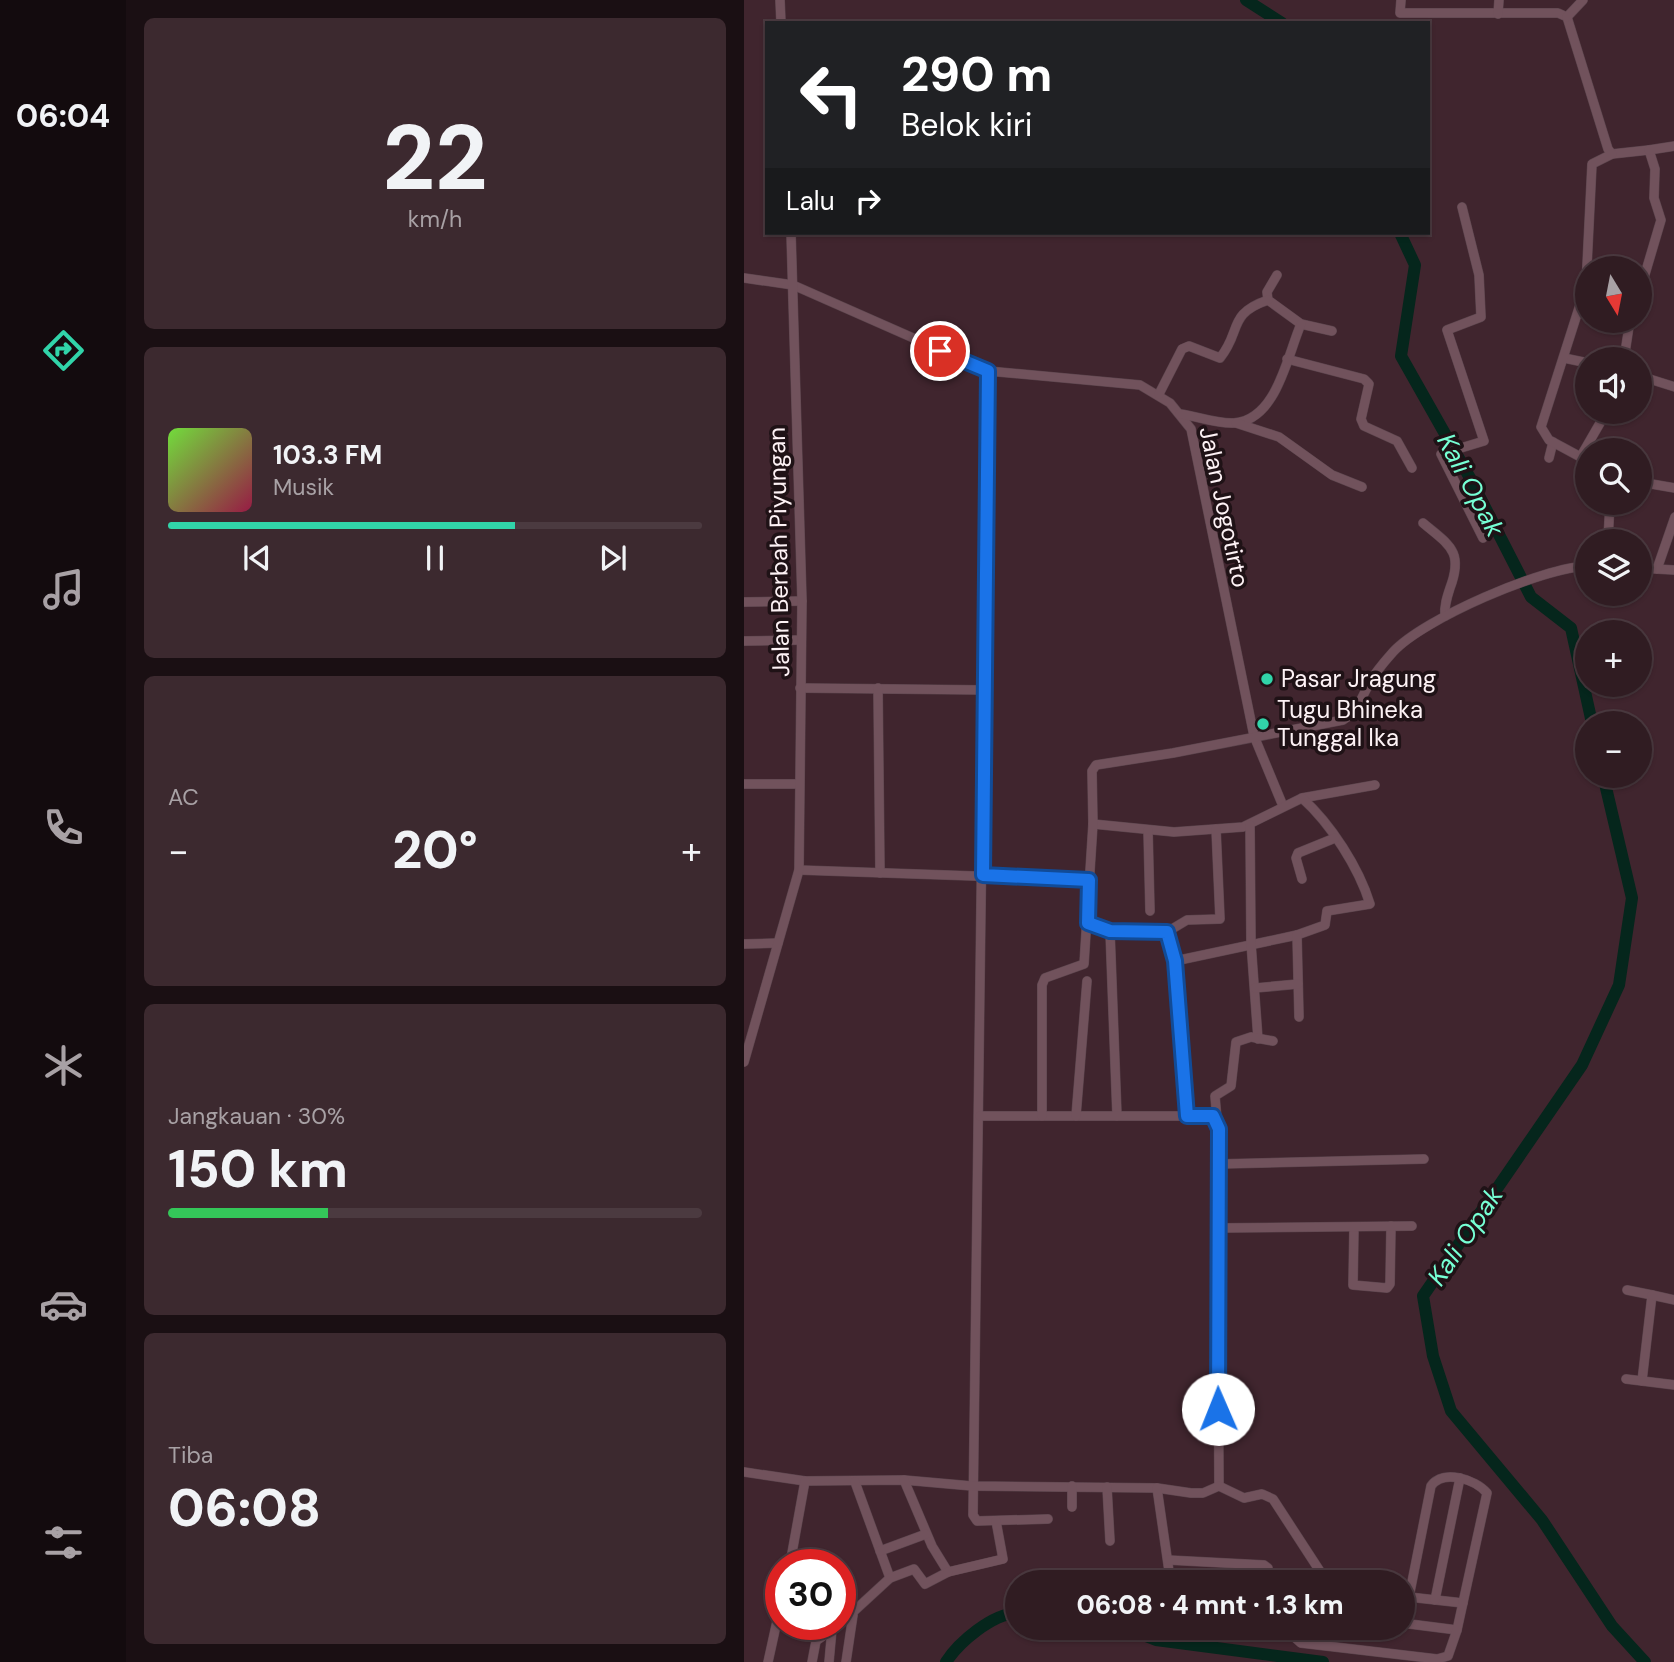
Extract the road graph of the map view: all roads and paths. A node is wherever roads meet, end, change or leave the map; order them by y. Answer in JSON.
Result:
{"nodes":[{"id":1,"x":780,"y":0,"type":"edge"},
{"id":2,"x":1401,"y":0,"type":"edge"},
{"id":3,"x":1499,"y":0,"type":"edge"},
{"id":4,"x":1583,"y":0,"type":"edge"},
{"id":5,"x":1388,"y":12,"type":"dead end"},
{"id":6,"x":1400,"y":13,"type":"junction"},
{"id":7,"x":1498,"y":14,"type":"junction"},
{"id":8,"x":1567,"y":17,"type":"junction"},
{"id":9,"x":781,"y":21,"type":"edge"},
{"id":10,"x":1674,"y":146,"type":"edge"},
{"id":11,"x":1649,"y":150,"type":"junction"},
{"id":12,"x":1612,"y":154,"type":"junction"},
{"id":13,"x":1462,"y":207,"type":"dead end"},
{"id":14,"x":791,"y":235,"type":"edge"},
{"id":15,"x":1650,"y":256,"type":"edge"},
{"id":16,"x":1277,"y":275,"type":"dead end"},
{"id":17,"x":744,"y":278,"type":"edge"},
{"id":18,"x":793,"y":285,"type":"junction"},
{"id":19,"x":1268,"y":300,"type":"junction"},
{"id":20,"x":1301,"y":324,"type":"junction"},
{"id":21,"x":1332,"y":331,"type":"dead end"},
{"id":22,"x":1564,"y":358,"type":"junction"},
{"id":23,"x":1287,"y":359,"type":"junction"},
{"id":24,"x":1575,"y":360,"type":"edge"},
{"id":25,"x":988,"y":371,"type":"junction"},
{"id":26,"x":1652,"y":380,"type":"edge"},
{"id":27,"x":1674,"y":387,"type":"edge"},
{"id":28,"x":1159,"y":394,"type":"junction"},
{"id":29,"x":1180,"y":414,"type":"junction"},
{"id":30,"x":1206,"y":419,"type":"junction"},
{"id":31,"x":1234,"y":423,"type":"junction"},
{"id":32,"x":1191,"y":429,"type":"junction"},
{"id":33,"x":1553,"y":442,"type":"junction"},
{"id":34,"x":1575,"y":453,"type":"edge"},
{"id":35,"x":1549,"y":458,"type":"dead end"},
{"id":36,"x":1412,"y":468,"type":"dead end"},
{"id":37,"x":1652,"y":484,"type":"edge"},
{"id":38,"x":1362,"y":487,"type":"dead end"},
{"id":39,"x":1674,"y":488,"type":"edge"},
{"id":40,"x":1674,"y":517,"type":"edge"},
{"id":41,"x":1423,"y":523,"type":"dead end"},
{"id":42,"x":1483,"y":538,"type":"dead end"},
{"id":43,"x":1575,"y":568,"type":"edge"},
{"id":44,"x":1652,"y":569,"type":"edge"},
{"id":45,"x":1657,"y":569,"type":"junction"},
{"id":46,"x":1674,"y":570,"type":"edge"},
{"id":47,"x":802,"y":601,"type":"junction"},
{"id":48,"x":744,"y":602,"type":"edge"},
{"id":49,"x":1445,"y":616,"type":"junction"},
{"id":50,"x":801,"y":640,"type":"junction"},
{"id":51,"x":744,"y":641,"type":"edge"},
{"id":52,"x":800,"y":688,"type":"junction"},
{"id":53,"x":878,"y":688,"type":"junction"},
{"id":54,"x":986,"y":690,"type":"junction"},
{"id":55,"x":1253,"y":736,"type":"junction"},
{"id":56,"x":744,"y":784,"type":"edge"},
{"id":57,"x":799,"y":784,"type":"junction"},
{"id":58,"x":1375,"y":785,"type":"dead end"},
{"id":59,"x":1302,"y":798,"type":"junction"},
{"id":60,"x":1282,"y":806,"type":"junction"},
{"id":61,"x":1093,"y":824,"type":"junction"},
{"id":62,"x":1250,"y":825,"type":"junction"},
{"id":63,"x":1216,"y":829,"type":"junction"},
{"id":64,"x":1148,"y":830,"type":"junction"},
{"id":65,"x":1336,"y":838,"type":"junction"},
{"id":66,"x":799,"y":870,"type":"junction"},
{"id":67,"x":880,"y":873,"type":"junction"},
{"id":68,"x":983,"y":875,"type":"junction"},
{"id":69,"x":1302,"y":879,"type":"dead end"},
{"id":70,"x":1089,"y":880,"type":"junction"},
{"id":71,"x":1150,"y":911,"type":"dead end"},
{"id":72,"x":1088,"y":923,"type":"junction"},
{"id":73,"x":1110,"y":931,"type":"junction"},
{"id":74,"x":1167,"y":932,"type":"junction"},
{"id":75,"x":1297,"y":935,"type":"junction"},
{"id":76,"x":778,"y":943,"type":"junction"},
{"id":77,"x":1251,"y":943,"type":"junction"},
{"id":78,"x":744,"y":944,"type":"edge"},
{"id":79,"x":1175,"y":961,"type":"junction"},
{"id":80,"x":1087,"y":981,"type":"dead end"},
{"id":81,"x":1298,"y":984,"type":"junction"},
{"id":82,"x":1255,"y":988,"type":"junction"},
{"id":83,"x":1299,"y":1017,"type":"dead end"},
{"id":84,"x":1258,"y":1039,"type":"junction"},
{"id":85,"x":1273,"y":1041,"type":"dead end"},
{"id":86,"x":744,"y":1062,"type":"edge"},
{"id":87,"x":980,"y":1116,"type":"junction"},
{"id":88,"x":1042,"y":1116,"type":"junction"},
{"id":89,"x":1076,"y":1116,"type":"junction"},
{"id":90,"x":1117,"y":1116,"type":"junction"},
{"id":91,"x":1187,"y":1116,"type":"junction"},
{"id":92,"x":1216,"y":1120,"type":"junction"},
{"id":93,"x":1424,"y":1159,"type":"dead end"},
{"id":94,"x":1219,"y":1164,"type":"junction"},
{"id":95,"x":1392,"y":1226,"type":"junction"},
{"id":96,"x":1354,"y":1227,"type":"junction"},
{"id":97,"x":1412,"y":1227,"type":"dead end"},
{"id":98,"x":1219,"y":1228,"type":"junction"},
{"id":99,"x":1627,"y":1290,"type":"dead end"},
{"id":100,"x":1652,"y":1295,"type":"junction"},
{"id":101,"x":1674,"y":1300,"type":"edge"},
{"id":102,"x":1626,"y":1379,"type":"dead end"},
{"id":103,"x":1642,"y":1381,"type":"junction"},
{"id":104,"x":1674,"y":1385,"type":"edge"},
{"id":105,"x":744,"y":1472,"type":"edge"},
{"id":106,"x":1460,"y":1478,"type":"junction"},
{"id":107,"x":904,"y":1480,"type":"junction"},
{"id":108,"x":805,"y":1481,"type":"junction"},
{"id":109,"x":855,"y":1482,"type":"junction"},
{"id":110,"x":972,"y":1486,"type":"junction"},
{"id":111,"x":1072,"y":1486,"type":"junction"},
{"id":112,"x":1219,"y":1486,"type":"junction"},
{"id":113,"x":1107,"y":1487,"type":"junction"},
{"id":114,"x":1157,"y":1488,"type":"junction"},
{"id":115,"x":1072,"y":1507,"type":"dead end"},
{"id":116,"x":1048,"y":1519,"type":"dead end"},
{"id":117,"x":996,"y":1521,"type":"junction"},
{"id":118,"x":926,"y":1534,"type":"junction"},
{"id":119,"x":1110,"y":1541,"type":"dead end"},
{"id":120,"x":793,"y":1549,"type":"edge"},
{"id":121,"x":880,"y":1551,"type":"junction"},
{"id":122,"x":1168,"y":1560,"type":"junction"},
{"id":123,"x":1170,"y":1570,"type":"edge"},
{"id":124,"x":1268,"y":1570,"type":"edge"},
{"id":125,"x":1319,"y":1570,"type":"edge"},
{"id":126,"x":1414,"y":1570,"type":"edge"},
{"id":127,"x":948,"y":1572,"type":"junction"},
{"id":128,"x":890,"y":1578,"type":"junction"},
{"id":129,"x":1415,"y":1598,"type":"edge"},
{"id":130,"x":1435,"y":1600,"type":"junction"},
{"id":131,"x":1463,"y":1603,"type":"junction"},
{"id":132,"x":856,"y":1612,"type":"edge"},
{"id":133,"x":1415,"y":1625,"type":"edge"},
{"id":134,"x":1457,"y":1630,"type":"junction"},
{"id":135,"x":773,"y":1640,"type":"edge"},
{"id":136,"x":817,"y":1640,"type":"edge"},
{"id":137,"x":834,"y":1640,"type":"edge"},
{"id":138,"x":849,"y":1640,"type":"edge"},
{"id":139,"x":1298,"y":1640,"type":"edge"},
{"id":140,"x":768,"y":1662,"type":"edge"},
{"id":141,"x":812,"y":1662,"type":"edge"},
{"id":142,"x":829,"y":1662,"type":"edge"},
{"id":143,"x":846,"y":1662,"type":"edge"}],
"edges":[{"from":1,"to":9,"type":"street"},
{"from":2,"to":6,"type":"street"},
{"from":3,"to":7,"type":"street"},
{"from":4,"to":8,"type":"street"},
{"from":5,"to":6,"type":"street"},
{"from":6,"to":7,"type":"street"},
{"from":7,"to":8,"type":"street"},
{"from":8,"to":12,"type":"street"},
{"from":10,"to":11,"type":"street"},
{"from":11,"to":12,"type":"street"},
{"from":11,"to":15,"type":"street"},
{"from":12,"to":22,"type":"street"},
{"from":13,"to":42,"type":"street"},
{"from":14,"to":18,"type":"street","name":"Jalan Berbah Piyungan"},
{"from":16,"to":19,"type":"street"},
{"from":17,"to":18,"type":"street","name":"Jalan Jogotirto"},
{"from":18,"to":25,"type":"street","name":"Jalan Jogotirto"},
{"from":18,"to":47,"type":"street","name":"Jalan Berbah Piyungan"},
{"from":19,"to":20,"type":"street"},
{"from":19,"to":28,"type":"street"},
{"from":20,"to":21,"type":"street"},
{"from":20,"to":23,"type":"street"},
{"from":22,"to":24,"type":"street"},
{"from":22,"to":33,"type":"street"},
{"from":23,"to":31,"type":"street"},
{"from":23,"to":36,"type":"street"},
{"from":25,"to":28,"type":"street","name":"Jalan Jogotirto"},
{"from":25,"to":54,"type":"street"},
{"from":26,"to":27,"type":"street"},
{"from":28,"to":29,"type":"street","name":"Jalan Jogotirto"},
{"from":29,"to":30,"type":"street"},
{"from":29,"to":32,"type":"street","name":"Jalan Jogotirto"},
{"from":30,"to":31,"type":"street"},
{"from":30,"to":32,"type":"street"},
{"from":31,"to":38,"type":"street"},
{"from":32,"to":55,"type":"street","name":"Jalan Jogotirto"},
{"from":33,"to":34,"type":"street"},
{"from":33,"to":35,"type":"street"},
{"from":37,"to":39,"type":"street"},
{"from":40,"to":45,"type":"street"},
{"from":41,"to":49,"type":"street"},
{"from":43,"to":49,"type":"street"},
{"from":44,"to":45,"type":"street"},
{"from":45,"to":46,"type":"street"},
{"from":47,"to":48,"type":"street"},
{"from":47,"to":50,"type":"street","name":"Jalan Berbah Piyungan"},
{"from":49,"to":55,"type":"street"},
{"from":50,"to":51,"type":"street"},
{"from":50,"to":52,"type":"street","name":"Jalan Berbah Piyungan"},
{"from":52,"to":53,"type":"street"},
{"from":52,"to":57,"type":"street","name":"Jalan Berbah Piyungan"},
{"from":53,"to":54,"type":"street"},
{"from":53,"to":67,"type":"street"},
{"from":54,"to":68,"type":"street"},
{"from":55,"to":60,"type":"street","name":"Jalan Jogotirto"},
{"from":55,"to":61,"type":"street"},
{"from":56,"to":57,"type":"street"},
{"from":57,"to":66,"type":"street","name":"Jalan Berbah Piyungan"},
{"from":58,"to":59,"type":"street"},
{"from":59,"to":60,"type":"street"},
{"from":59,"to":65,"type":"street"},
{"from":60,"to":62,"type":"street"},
{"from":61,"to":64,"type":"street"},
{"from":61,"to":70,"type":"street"},
{"from":62,"to":63,"type":"street"},
{"from":62,"to":77,"type":"street"},
{"from":63,"to":64,"type":"street"},
{"from":63,"to":74,"type":"street"},
{"from":64,"to":71,"type":"street"},
{"from":65,"to":69,"type":"street"},
{"from":65,"to":75,"type":"street"},
{"from":66,"to":67,"type":"street"},
{"from":66,"to":76,"type":"street","name":"Jalan Berbah Piyungan"},
{"from":67,"to":68,"type":"street"},
{"from":68,"to":70,"type":"street"},
{"from":68,"to":87,"type":"street"},
{"from":70,"to":72,"type":"street"},
{"from":72,"to":73,"type":"street"},
{"from":72,"to":88,"type":"street"},
{"from":73,"to":74,"type":"street"},
{"from":73,"to":90,"type":"street"},
{"from":74,"to":79,"type":"street"},
{"from":75,"to":77,"type":"street"},
{"from":75,"to":81,"type":"street"},
{"from":76,"to":78,"type":"street"},
{"from":76,"to":86,"type":"street","name":"Jalan Berbah Piyungan"},
{"from":77,"to":79,"type":"street"},
{"from":77,"to":82,"type":"street"},
{"from":79,"to":91,"type":"street"},
{"from":80,"to":89,"type":"street"},
{"from":81,"to":82,"type":"street"},
{"from":81,"to":83,"type":"street"},
{"from":82,"to":84,"type":"street"},
{"from":84,"to":85,"type":"street"},
{"from":84,"to":92,"type":"street"},
{"from":87,"to":88,"type":"street"},
{"from":87,"to":110,"type":"street"},
{"from":88,"to":89,"type":"street"},
{"from":89,"to":90,"type":"street"},
{"from":90,"to":91,"type":"street"},
{"from":91,"to":92,"type":"street"},
{"from":92,"to":94,"type":"street"},
{"from":93,"to":94,"type":"street"},
{"from":94,"to":98,"type":"street"},
{"from":95,"to":96,"type":"street"},
{"from":95,"to":96,"type":"street"},
{"from":95,"to":97,"type":"street"},
{"from":96,"to":98,"type":"street"},
{"from":98,"to":112,"type":"street"},
{"from":99,"to":100,"type":"street"},
{"from":100,"to":101,"type":"street"},
{"from":100,"to":103,"type":"street"},
{"from":102,"to":103,"type":"street"},
{"from":103,"to":104,"type":"street"},
{"from":105,"to":108,"type":"street"},
{"from":106,"to":126,"type":"street"},
{"from":106,"to":130,"type":"street"},
{"from":106,"to":131,"type":"street"},
{"from":107,"to":109,"type":"street"},
{"from":107,"to":110,"type":"street"},
{"from":107,"to":118,"type":"street"},
{"from":108,"to":109,"type":"street"},
{"from":108,"to":120,"type":"street"},
{"from":109,"to":121,"type":"street"},
{"from":110,"to":111,"type":"street"},
{"from":110,"to":117,"type":"street"},
{"from":111,"to":113,"type":"street"},
{"from":111,"to":115,"type":"street"},
{"from":112,"to":114,"type":"street"},
{"from":112,"to":125,"type":"street"},
{"from":113,"to":114,"type":"street"},
{"from":113,"to":119,"type":"street"},
{"from":114,"to":122,"type":"street"},
{"from":116,"to":117,"type":"street"},
{"from":117,"to":127,"type":"street"},
{"from":118,"to":121,"type":"street"},
{"from":118,"to":127,"type":"street"},
{"from":121,"to":128,"type":"street"},
{"from":122,"to":123,"type":"street"},
{"from":122,"to":124,"type":"street"},
{"from":127,"to":128,"type":"street"},
{"from":128,"to":132,"type":"street"},
{"from":129,"to":130,"type":"street"},
{"from":130,"to":131,"type":"street"},
{"from":131,"to":134,"type":"street"},
{"from":133,"to":134,"type":"street"},
{"from":134,"to":139,"type":"street"},
{"from":135,"to":140,"type":"street"},
{"from":136,"to":141,"type":"street"},
{"from":137,"to":142,"type":"street"},
{"from":138,"to":143,"type":"street"}]}
